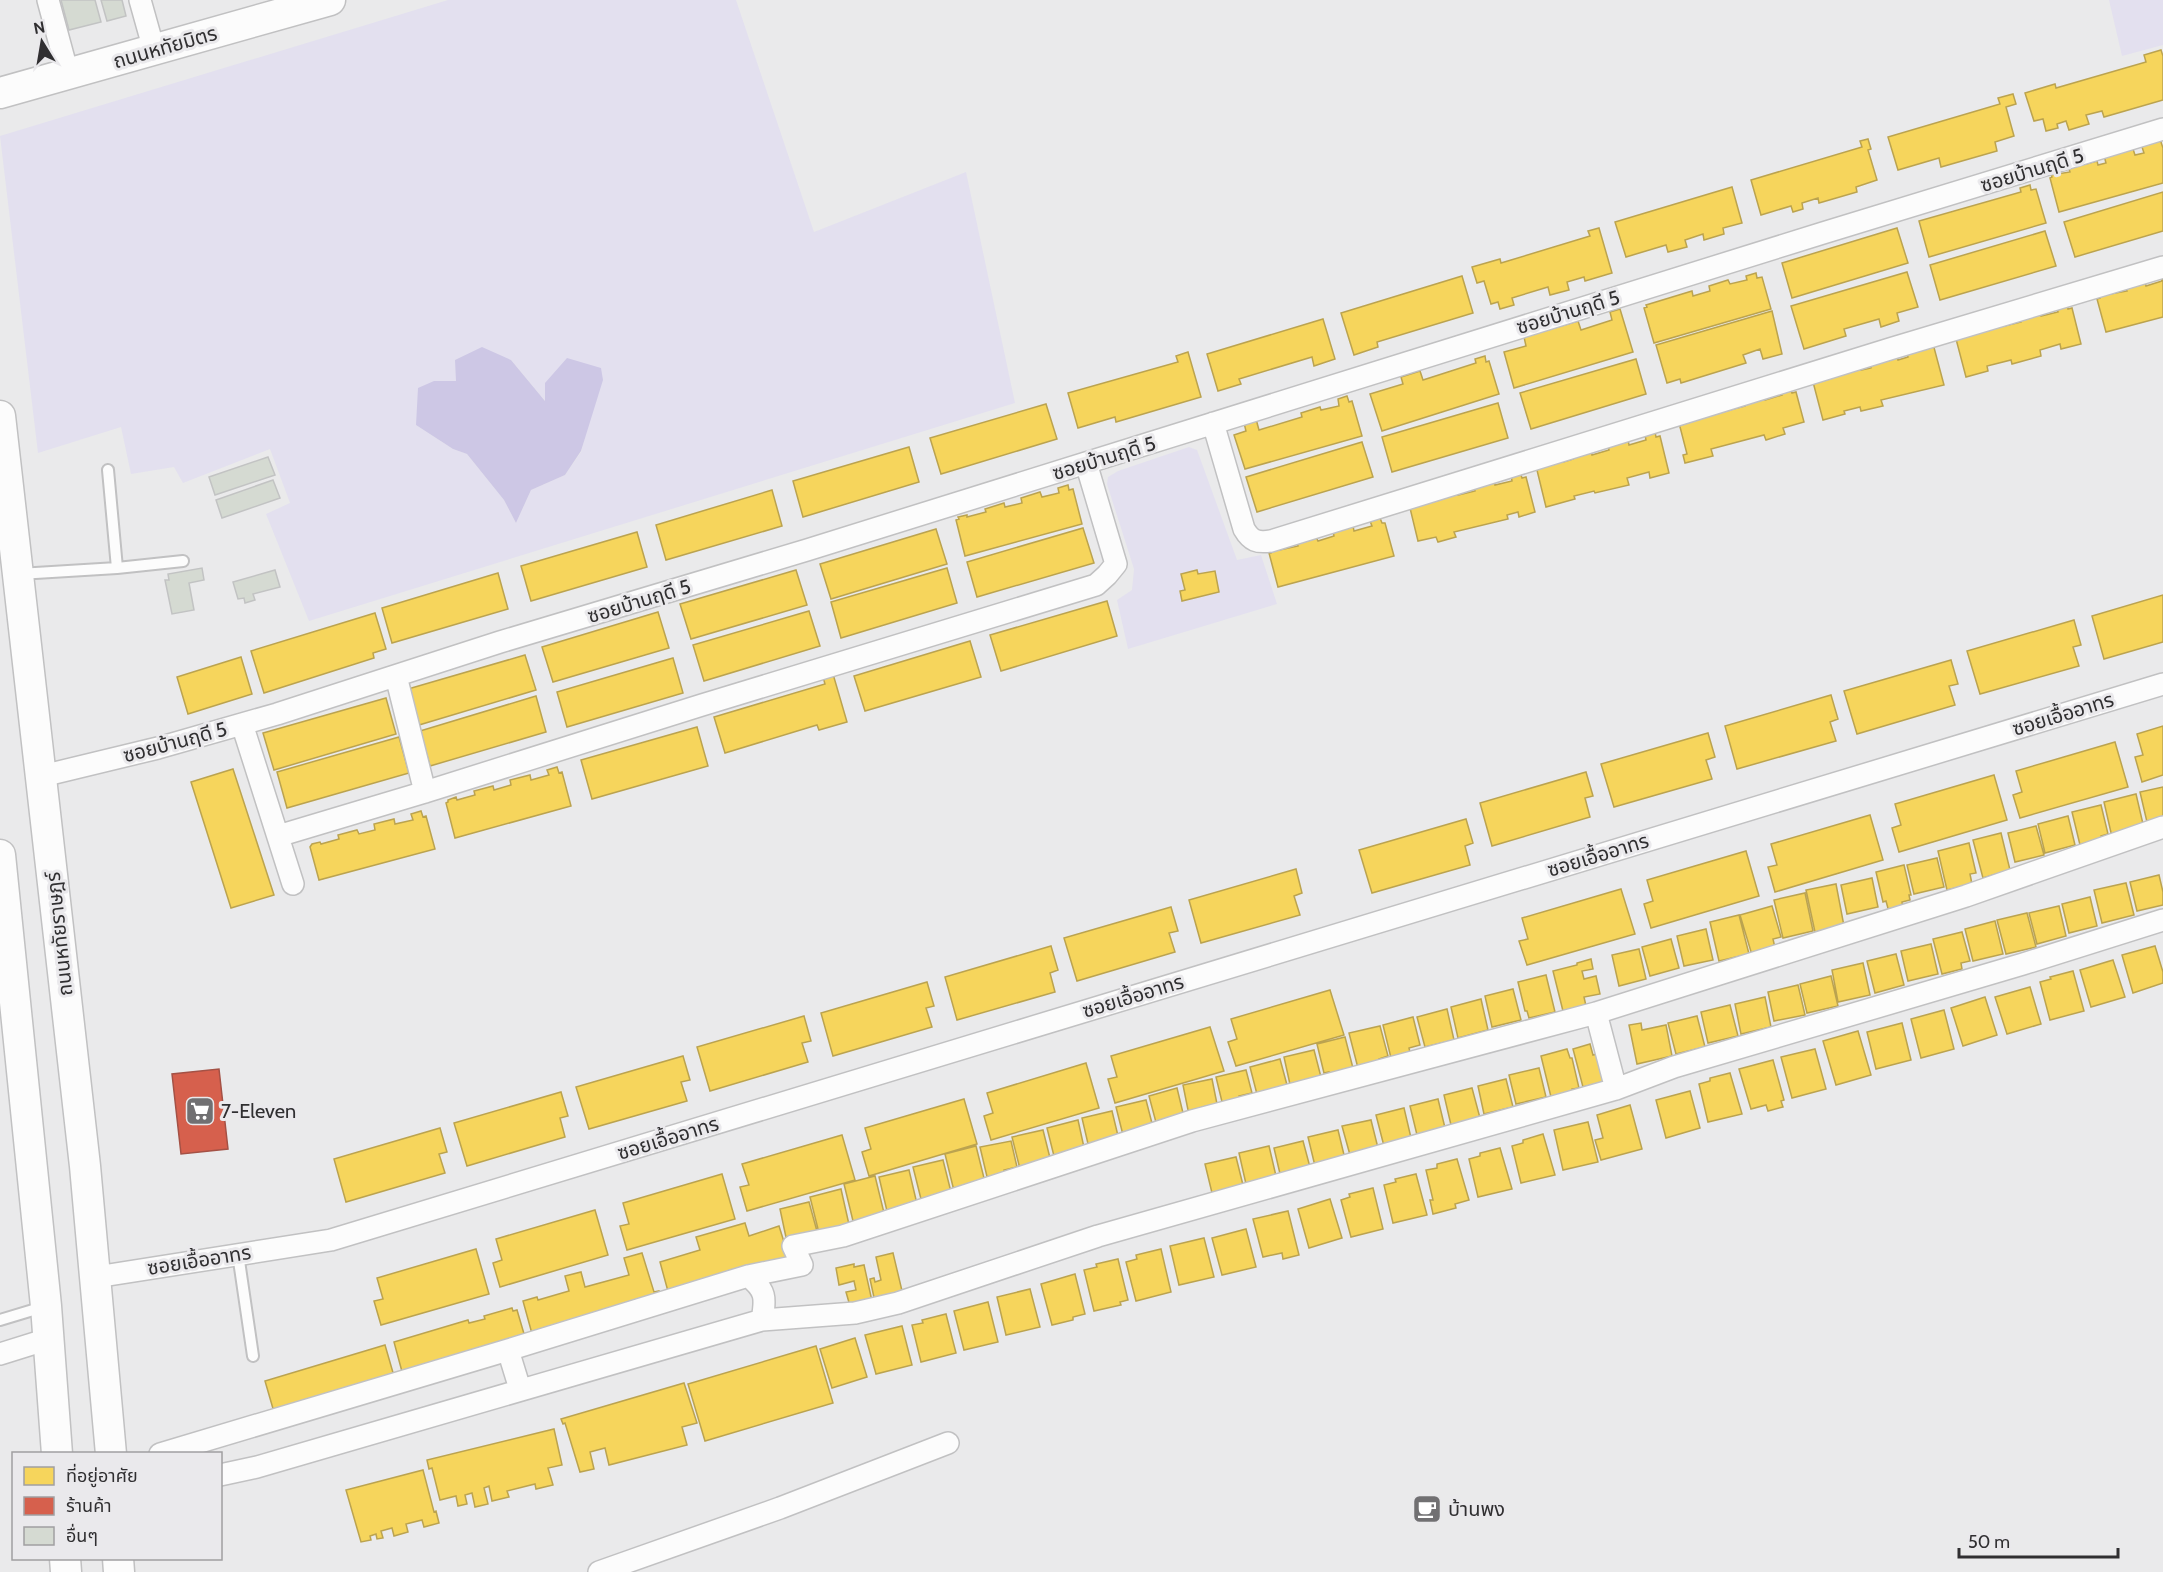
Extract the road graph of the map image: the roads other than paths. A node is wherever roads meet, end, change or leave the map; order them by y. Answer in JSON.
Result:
{"nodes":[{"id":1,"x":48,"y":0,"type":"edge"},
{"id":2,"x":140,"y":0,"type":"edge"},
{"id":3,"x":330,"y":0,"type":"edge"},
{"id":4,"x":154,"y":50,"type":"junction"},
{"id":5,"x":68,"y":74,"type":"junction"},
{"id":6,"x":0,"y":93,"type":"edge"},
{"id":7,"x":2163,"y":129,"type":"edge"},
{"id":8,"x":2163,"y":267,"type":"edge"},
{"id":9,"x":0,"y":416,"type":"edge"},
{"id":10,"x":1213,"y":423,"type":"junction"},
{"id":11,"x":1086,"y":463,"type":"junction"},
{"id":12,"x":108,"y":470,"type":"dead end"},
{"id":13,"x":183,"y":561,"type":"dead end"},
{"id":14,"x":117,"y":568,"type":"junction"},
{"id":15,"x":18,"y":574,"type":"junction"},
{"id":16,"x":396,"y":676,"type":"junction"},
{"id":17,"x":2163,"y":684,"type":"edge"},
{"id":18,"x":242,"y":724,"type":"junction"},
{"id":19,"x":42,"y":776,"type":"junction"},
{"id":20,"x":425,"y":792,"type":"junction"},
{"id":21,"x":2163,"y":827,"type":"edge"},
{"id":22,"x":278,"y":836,"type":"junction"},
{"id":23,"x":0,"y":855,"type":"edge"},
{"id":24,"x":292,"y":884,"type":"dead end"},
{"id":25,"x":2163,"y":920,"type":"edge"},
{"id":26,"x":1596,"y":1013,"type":"junction"},
{"id":27,"x":1616,"y":1089,"type":"junction"},
{"id":28,"x":238,"y":1254,"type":"junction"},
{"id":29,"x":747,"y":1276,"type":"junction"},
{"id":30,"x":96,"y":1277,"type":"junction"},
{"id":31,"x":46,"y":1306,"type":"junction"},
{"id":32,"x":0,"y":1320,"type":"edge"},
{"id":33,"x":762,"y":1320,"type":"junction"},
{"id":34,"x":48,"y":1339,"type":"junction"},
{"id":35,"x":508,"y":1350,"type":"junction"},
{"id":36,"x":0,"y":1354,"type":"edge"},
{"id":37,"x":253,"y":1356,"type":"dead end"},
{"id":38,"x":520,"y":1389,"type":"junction"},
{"id":39,"x":948,"y":1443,"type":"dead end"},
{"id":40,"x":57,"y":1452,"type":"edge"},
{"id":41,"x":111,"y":1452,"type":"edge"},
{"id":42,"x":167,"y":1452,"type":"edge"},
{"id":43,"x":222,"y":1475,"type":"edge"},
{"id":44,"x":599,"y":1572,"type":"edge"}],
"edges":[{"from":1,"to":5,"type":"street"},
{"from":2,"to":4,"type":"street"},
{"from":3,"to":4,"type":"main road","name":"ถนนหทัยมิตร"},
{"from":4,"to":5,"type":"main road","name":"ถนนหทัยมิตร"},
{"from":5,"to":6,"type":"main road","name":"ถนนหทัยมิตร"},
{"from":7,"to":10,"type":"street","name":"ซอยบ้านฤดี 5"},
{"from":8,"to":10,"type":"street"},
{"from":9,"to":15,"type":"main road","name":"ถนนหทัยราษฎร์"},
{"from":10,"to":11,"type":"street","name":"ซอยบ้านฤดี 5"},
{"from":11,"to":16,"type":"street","name":"ซอยบ้านฤดี 5"},
{"from":11,"to":20,"type":"street"},
{"from":12,"to":14,"type":"lane"},
{"from":13,"to":14,"type":"lane"},
{"from":14,"to":15,"type":"lane"},
{"from":15,"to":19,"type":"main road","name":"ถนนหทัยราษฎร์"},
{"from":16,"to":18,"type":"street","name":"ซอยบ้านฤดี 5"},
{"from":16,"to":20,"type":"street"},
{"from":17,"to":28,"type":"street","name":"ซอยเอื้ออาทร"},
{"from":18,"to":19,"type":"street","name":"ซอยบ้านฤดี 5"},
{"from":18,"to":22,"type":"street"},
{"from":19,"to":30,"type":"main road","name":"ถนนหทัยราษฎร์"},
{"from":20,"to":22,"type":"street"},
{"from":21,"to":26,"type":"street"},
{"from":22,"to":24,"type":"street"},
{"from":23,"to":31,"type":"main road"},
{"from":25,"to":27,"type":"street"},
{"from":26,"to":27,"type":"street"},
{"from":26,"to":29,"type":"street"},
{"from":27,"to":33,"type":"street"},
{"from":28,"to":30,"type":"street","name":"ซอยเอื้ออาทร"},
{"from":28,"to":37,"type":"lane"},
{"from":29,"to":33,"type":"street"},
{"from":29,"to":35,"type":"street"},
{"from":30,"to":41,"type":"main road","name":"ถนนหทัยราษฎร์"},
{"from":31,"to":32,"type":"lane"},
{"from":31,"to":34,"type":"main road"},
{"from":33,"to":38,"type":"street"},
{"from":34,"to":36,"type":"street"},
{"from":34,"to":40,"type":"main road"},
{"from":35,"to":38,"type":"street"},
{"from":35,"to":42,"type":"street"},
{"from":38,"to":43,"type":"street"},
{"from":39,"to":44,"type":"street"}]}
